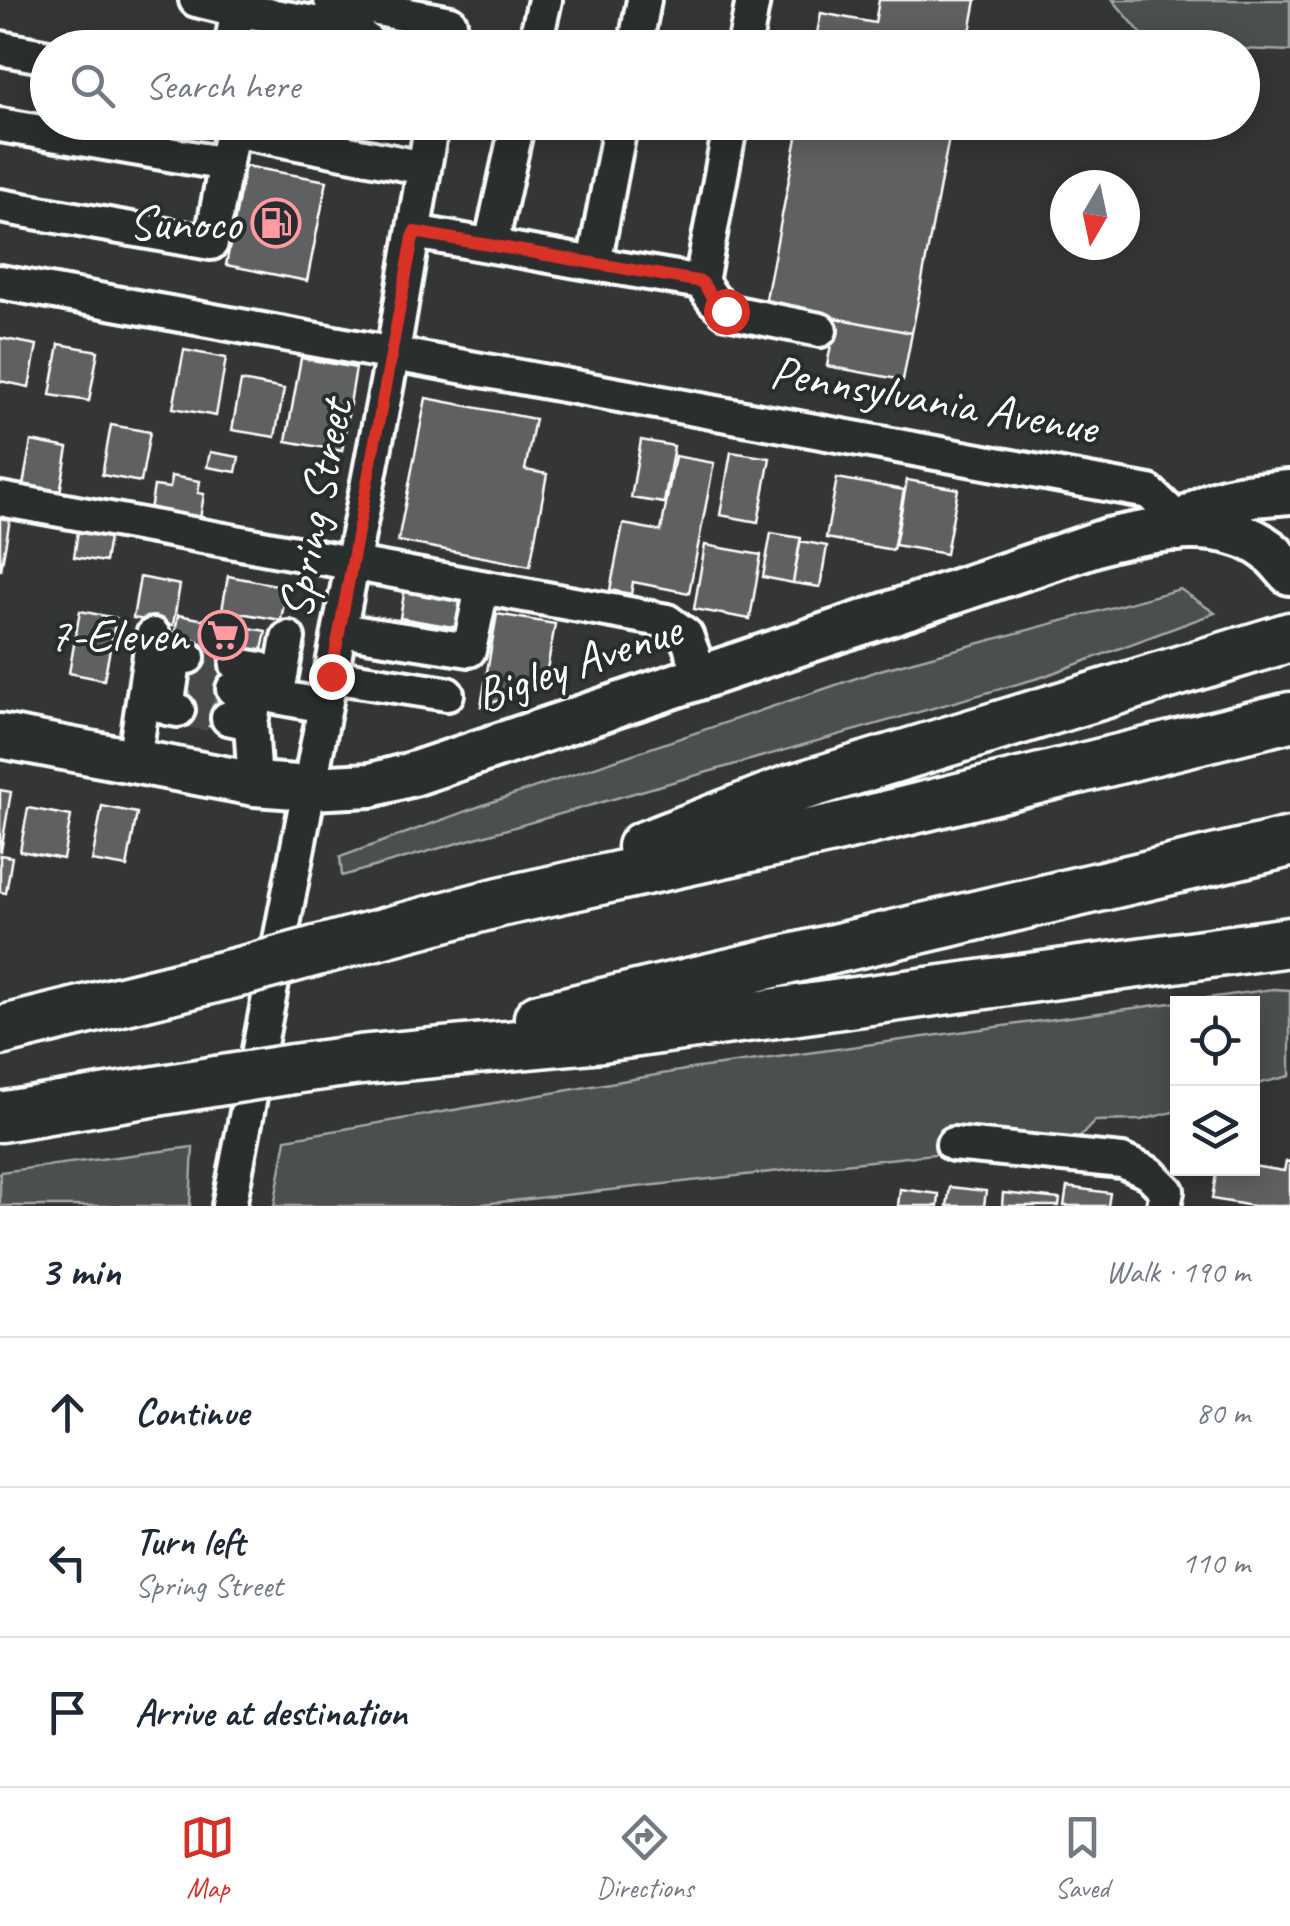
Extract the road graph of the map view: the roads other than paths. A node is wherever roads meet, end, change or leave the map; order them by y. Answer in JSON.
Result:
{"nodes":[{"id":1,"x":331,"y":0,"type":"edge"},
{"id":2,"x":545,"y":0,"type":"edge"},
{"id":3,"x":644,"y":0,"type":"edge"},
{"id":4,"x":753,"y":0,"type":"edge"},
{"id":5,"x":213,"y":3,"type":"edge"},
{"id":6,"x":449,"y":24,"type":"edge"},
{"id":7,"x":234,"y":30,"type":"edge"},
{"id":8,"x":350,"y":30,"type":"edge"},
{"id":9,"x":538,"y":30,"type":"edge"},
{"id":10,"x":638,"y":30,"type":"edge"},
{"id":11,"x":747,"y":30,"type":"edge"},
{"id":12,"x":0,"y":48,"type":"edge"},
{"id":13,"x":30,"y":54,"type":"edge"},
{"id":14,"x":0,"y":125,"type":"edge"},
{"id":15,"x":30,"y":130,"type":"edge"},
{"id":16,"x":87,"y":140,"type":"edge"},
{"id":17,"x":229,"y":140,"type":"edge"},
{"id":18,"x":295,"y":140,"type":"edge"},
{"id":19,"x":429,"y":140,"type":"edge"},
{"id":20,"x":514,"y":140,"type":"edge"},
{"id":21,"x":618,"y":140,"type":"edge"},
{"id":22,"x":728,"y":140,"type":"edge"},
{"id":23,"x":226,"y":164,"type":"junction"},
{"id":24,"x":424,"y":168,"type":"junction"},
{"id":25,"x":0,"y":206,"type":"edge"},
{"id":26,"x":414,"y":232,"type":"junction"},
{"id":27,"x":490,"y":246,"type":"junction"},
{"id":28,"x":594,"y":264,"type":"junction"},
{"id":29,"x":0,"y":282,"type":"edge"},
{"id":30,"x":702,"y":282,"type":"junction"},
{"id":31,"x":820,"y":330,"type":"dead end"},
{"id":32,"x":393,"y":352,"type":"junction"},
{"id":33,"x":1148,"y":492,"type":"junction"},
{"id":34,"x":1290,"y":492,"type":"edge"},
{"id":35,"x":1233,"y":497,"type":"junction"},
{"id":36,"x":0,"y":499,"type":"edge"},
{"id":37,"x":1178,"y":529,"type":"junction"},
{"id":38,"x":352,"y":565,"type":"junction"},
{"id":39,"x":1290,"y":573,"type":"edge"},
{"id":40,"x":482,"y":588,"type":"junction"},
{"id":41,"x":340,"y":630,"type":"junction"},
{"id":42,"x":153,"y":636,"type":"dead end"},
{"id":43,"x":288,"y":638,"type":"dead end"},
{"id":44,"x":1281,"y":640,"type":"edge"},
{"id":45,"x":701,"y":675,"type":"junction"},
{"id":46,"x":328,"y":692,"type":"junction"},
{"id":47,"x":447,"y":694,"type":"dead end"},
{"id":48,"x":247,"y":698,"type":"junction"},
{"id":49,"x":1290,"y":717,"type":"edge"},
{"id":50,"x":0,"y":736,"type":"edge"},
{"id":51,"x":134,"y":761,"type":"junction"},
{"id":52,"x":255,"y":784,"type":"junction"},
{"id":53,"x":310,"y":788,"type":"junction"},
{"id":54,"x":1289,"y":842,"type":"edge"},
{"id":55,"x":500,"y":902,"type":"junction"},
{"id":56,"x":1290,"y":942,"type":"edge"},
{"id":57,"x":0,"y":1031,"type":"edge"},
{"id":58,"x":360,"y":1060,"type":"junction"},
{"id":59,"x":0,"y":1118,"type":"edge"},
{"id":60,"x":953,"y":1144,"type":"dead end"},
{"id":61,"x":229,"y":1206,"type":"edge"},
{"id":62,"x":1164,"y":1206,"type":"edge"}],
"edges":[{"from":1,"to":6,"type":"street"},
{"from":2,"to":9,"type":"street"},
{"from":3,"to":10,"type":"street"},
{"from":4,"to":11,"type":"street"},
{"from":5,"to":7,"type":"street"},
{"from":5,"to":8,"type":"street"},
{"from":12,"to":13,"type":"street"},
{"from":14,"to":15,"type":"street"},
{"from":16,"to":23,"type":"street"},
{"from":17,"to":23,"type":"street"},
{"from":18,"to":24,"type":"street"},
{"from":19,"to":24,"type":"street","name":"Spring Street"},
{"from":20,"to":27,"type":"street"},
{"from":21,"to":28,"type":"street"},
{"from":22,"to":30,"type":"street"},
{"from":23,"to":25,"type":"street"},
{"from":24,"to":26,"type":"street","name":"Spring Street"},
{"from":26,"to":27,"type":"street"},
{"from":26,"to":32,"type":"street","name":"Spring Street"},
{"from":27,"to":28,"type":"street"},
{"from":28,"to":30,"type":"street"},
{"from":29,"to":32,"type":"street","name":"Pennsylvania Avenue"},
{"from":30,"to":31,"type":"street"},
{"from":32,"to":33,"type":"street","name":"Pennsylvania Avenue"},
{"from":32,"to":38,"type":"street","name":"Spring Street"},
{"from":33,"to":35,"type":"street"},
{"from":33,"to":37,"type":"street","name":"Pennsylvania Avenue"},
{"from":34,"to":35,"type":"main road"},
{"from":35,"to":37,"type":"main road"},
{"from":36,"to":38,"type":"street"},
{"from":37,"to":39,"type":"main road"},
{"from":37,"to":45,"type":"main road","name":"Bigley Avenue"},
{"from":38,"to":40,"type":"street"},
{"from":38,"to":41,"type":"street","name":"Spring Street"},
{"from":40,"to":41,"type":"street"},
{"from":40,"to":45,"type":"street"},
{"from":41,"to":46,"type":"street","name":"Spring Street"},
{"from":42,"to":51,"type":"street"},
{"from":43,"to":48,"type":"street"},
{"from":44,"to":55,"type":"highway"},
{"from":45,"to":53,"type":"main road","name":"Bigley Avenue"},
{"from":46,"to":47,"type":"street"},
{"from":46,"to":48,"type":"street"},
{"from":46,"to":53,"type":"street","name":"Spring Street"},
{"from":48,"to":52,"type":"street"},
{"from":49,"to":55,"type":"highway"},
{"from":50,"to":51,"type":"main road","name":"Bigley Avenue"},
{"from":51,"to":52,"type":"main road","name":"Bigley Avenue"},
{"from":52,"to":53,"type":"main road","name":"Bigley Avenue"},
{"from":53,"to":61,"type":"street","name":"Spring Street"},
{"from":54,"to":58,"type":"highway"},
{"from":55,"to":57,"type":"highway","bridge":true},
{"from":56,"to":58,"type":"highway"},
{"from":58,"to":59,"type":"highway","bridge":true},
{"from":60,"to":62,"type":"street"}]}
